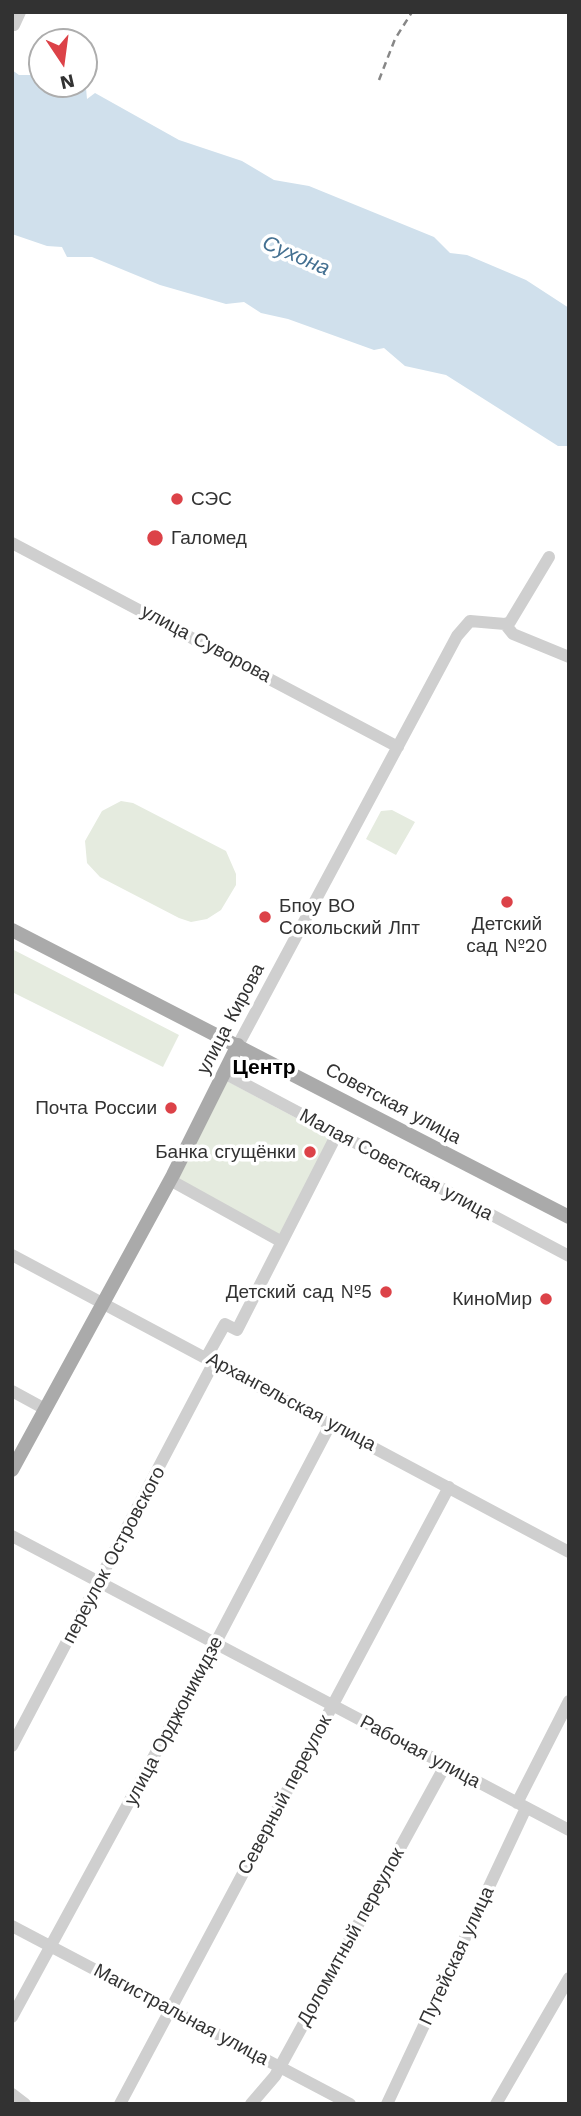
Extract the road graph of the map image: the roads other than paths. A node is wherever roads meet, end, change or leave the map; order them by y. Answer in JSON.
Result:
{"nodes":[{"id":1,"x":20,"y":12,"type":"edge"},
{"id":2,"x":14,"y":25,"type":"dead end"},
{"id":3,"x":12,"y":543,"type":"edge"},
{"id":4,"x":549,"y":557,"type":"dead end"},
{"id":5,"x":505,"y":624,"type":"junction"},
{"id":6,"x":569,"y":657,"type":"edge"},
{"id":7,"x":398,"y":747,"type":"junction"},
{"id":8,"x":12,"y":930,"type":"edge"},
{"id":9,"x":238,"y":1045,"type":"junction"},
{"id":10,"x":224,"y":1073,"type":"junction"},
{"id":11,"x":337,"y":1133,"type":"junction"},
{"id":12,"x":170,"y":1180,"type":"junction"},
{"id":13,"x":569,"y":1217,"type":"edge"},
{"id":14,"x":282,"y":1242,"type":"junction"},
{"id":15,"x":12,"y":1255,"type":"edge"},
{"id":16,"x":569,"y":1256,"type":"edge"},
{"id":17,"x":104,"y":1303,"type":"junction"},
{"id":18,"x":210,"y":1360,"type":"junction"},
{"id":19,"x":12,"y":1391,"type":"edge"},
{"id":20,"x":45,"y":1409,"type":"junction"},
{"id":21,"x":331,"y":1423,"type":"junction"},
{"id":22,"x":12,"y":1470,"type":"edge"},
{"id":23,"x":449,"y":1487,"type":"junction"},
{"id":24,"x":12,"y":1536,"type":"edge"},
{"id":25,"x":569,"y":1552,"type":"edge"},
{"id":26,"x":100,"y":1583,"type":"junction"},
{"id":27,"x":215,"y":1644,"type":"junction"},
{"id":28,"x":569,"y":1701,"type":"edge"},
{"id":29,"x":332,"y":1706,"type":"junction"},
{"id":30,"x":12,"y":1746,"type":"edge"},
{"id":31,"x":445,"y":1766,"type":"junction"},
{"id":32,"x":522,"y":1806,"type":"junction"},
{"id":33,"x":569,"y":1830,"type":"edge"},
{"id":34,"x":12,"y":1926,"type":"edge"},
{"id":35,"x":52,"y":1947,"type":"junction"},
{"id":36,"x":569,"y":1978,"type":"edge"},
{"id":37,"x":172,"y":2009,"type":"junction"},
{"id":38,"x":12,"y":2017,"type":"edge"},
{"id":39,"x":279,"y":2067,"type":"junction"},
{"id":40,"x":12,"y":2094,"type":"edge"},
{"id":41,"x":25,"y":2104,"type":"edge"},
{"id":42,"x":120,"y":2104,"type":"edge"},
{"id":43,"x":251,"y":2104,"type":"edge"},
{"id":44,"x":350,"y":2104,"type":"edge"},
{"id":45,"x":387,"y":2104,"type":"edge"},
{"id":46,"x":496,"y":2104,"type":"edge"}],
"edges":[{"from":1,"to":2,"type":"street"},
{"from":3,"to":7,"type":"street","name":"улица Суворова"},
{"from":4,"to":5,"type":"street"},
{"from":5,"to":6,"type":"street"},
{"from":5,"to":7,"type":"street","name":"улица Кирова"},
{"from":7,"to":9,"type":"street","name":"улица Кирова"},
{"from":8,"to":9,"type":"main road","name":"Советская улица"},
{"from":9,"to":10,"type":"main road","name":"улица Кирова"},
{"from":9,"to":13,"type":"main road","name":"Советская улица"},
{"from":10,"to":11,"type":"street","name":"Малая Советская улица"},
{"from":10,"to":12,"type":"main road","name":"улица Кирова"},
{"from":11,"to":14,"type":"street","name":"переулок Островского"},
{"from":11,"to":16,"type":"street","name":"Малая Советская улица"},
{"from":12,"to":14,"type":"street"},
{"from":12,"to":17,"type":"main road","name":"улица Кирова"},
{"from":14,"to":18,"type":"street","name":"переулок Островского"},
{"from":15,"to":17,"type":"street","name":"Архангельская улица"},
{"from":17,"to":18,"type":"street","name":"Архангельская улица"},
{"from":17,"to":20,"type":"main road","name":"улица Кирова"},
{"from":18,"to":21,"type":"street","name":"Архангельская улица"},
{"from":18,"to":26,"type":"street","name":"переулок Островского"},
{"from":19,"to":20,"type":"street"},
{"from":20,"to":22,"type":"main road","name":"улица Кирова"},
{"from":21,"to":23,"type":"street","name":"Архангельская улица"},
{"from":21,"to":27,"type":"street","name":"улица Орджоникидзе"},
{"from":23,"to":25,"type":"street","name":"Архангельская улица"},
{"from":23,"to":29,"type":"street","name":"Северный переулок"},
{"from":24,"to":26,"type":"street","name":"Рабочая улица"},
{"from":26,"to":27,"type":"street","name":"Рабочая улица"},
{"from":26,"to":30,"type":"street","name":"переулок Островского"},
{"from":27,"to":29,"type":"street","name":"Рабочая улица"},
{"from":27,"to":35,"type":"street","name":"улица Орджоникидзе"},
{"from":28,"to":32,"type":"street","name":"Путейская улица"},
{"from":29,"to":31,"type":"street","name":"Рабочая улица"},
{"from":29,"to":37,"type":"street","name":"Северный переулок"},
{"from":31,"to":32,"type":"street","name":"Рабочая улица"},
{"from":31,"to":39,"type":"street","name":"Доломитный переулок"},
{"from":32,"to":33,"type":"street","name":"Рабочая улица"},
{"from":32,"to":45,"type":"street","name":"Путейская улица"},
{"from":34,"to":35,"type":"street","name":"Магистральная улица"},
{"from":35,"to":37,"type":"street","name":"Магистральная улица"},
{"from":35,"to":38,"type":"street","name":"улица Орджоникидзе"},
{"from":36,"to":46,"type":"street"},
{"from":37,"to":39,"type":"street","name":"Магистральная улица"},
{"from":37,"to":42,"type":"street","name":"Северный переулок"},
{"from":39,"to":43,"type":"street","name":"Доломитный переулок"},
{"from":39,"to":44,"type":"street","name":"Магистральная улица"},
{"from":40,"to":41,"type":"street"}]}
